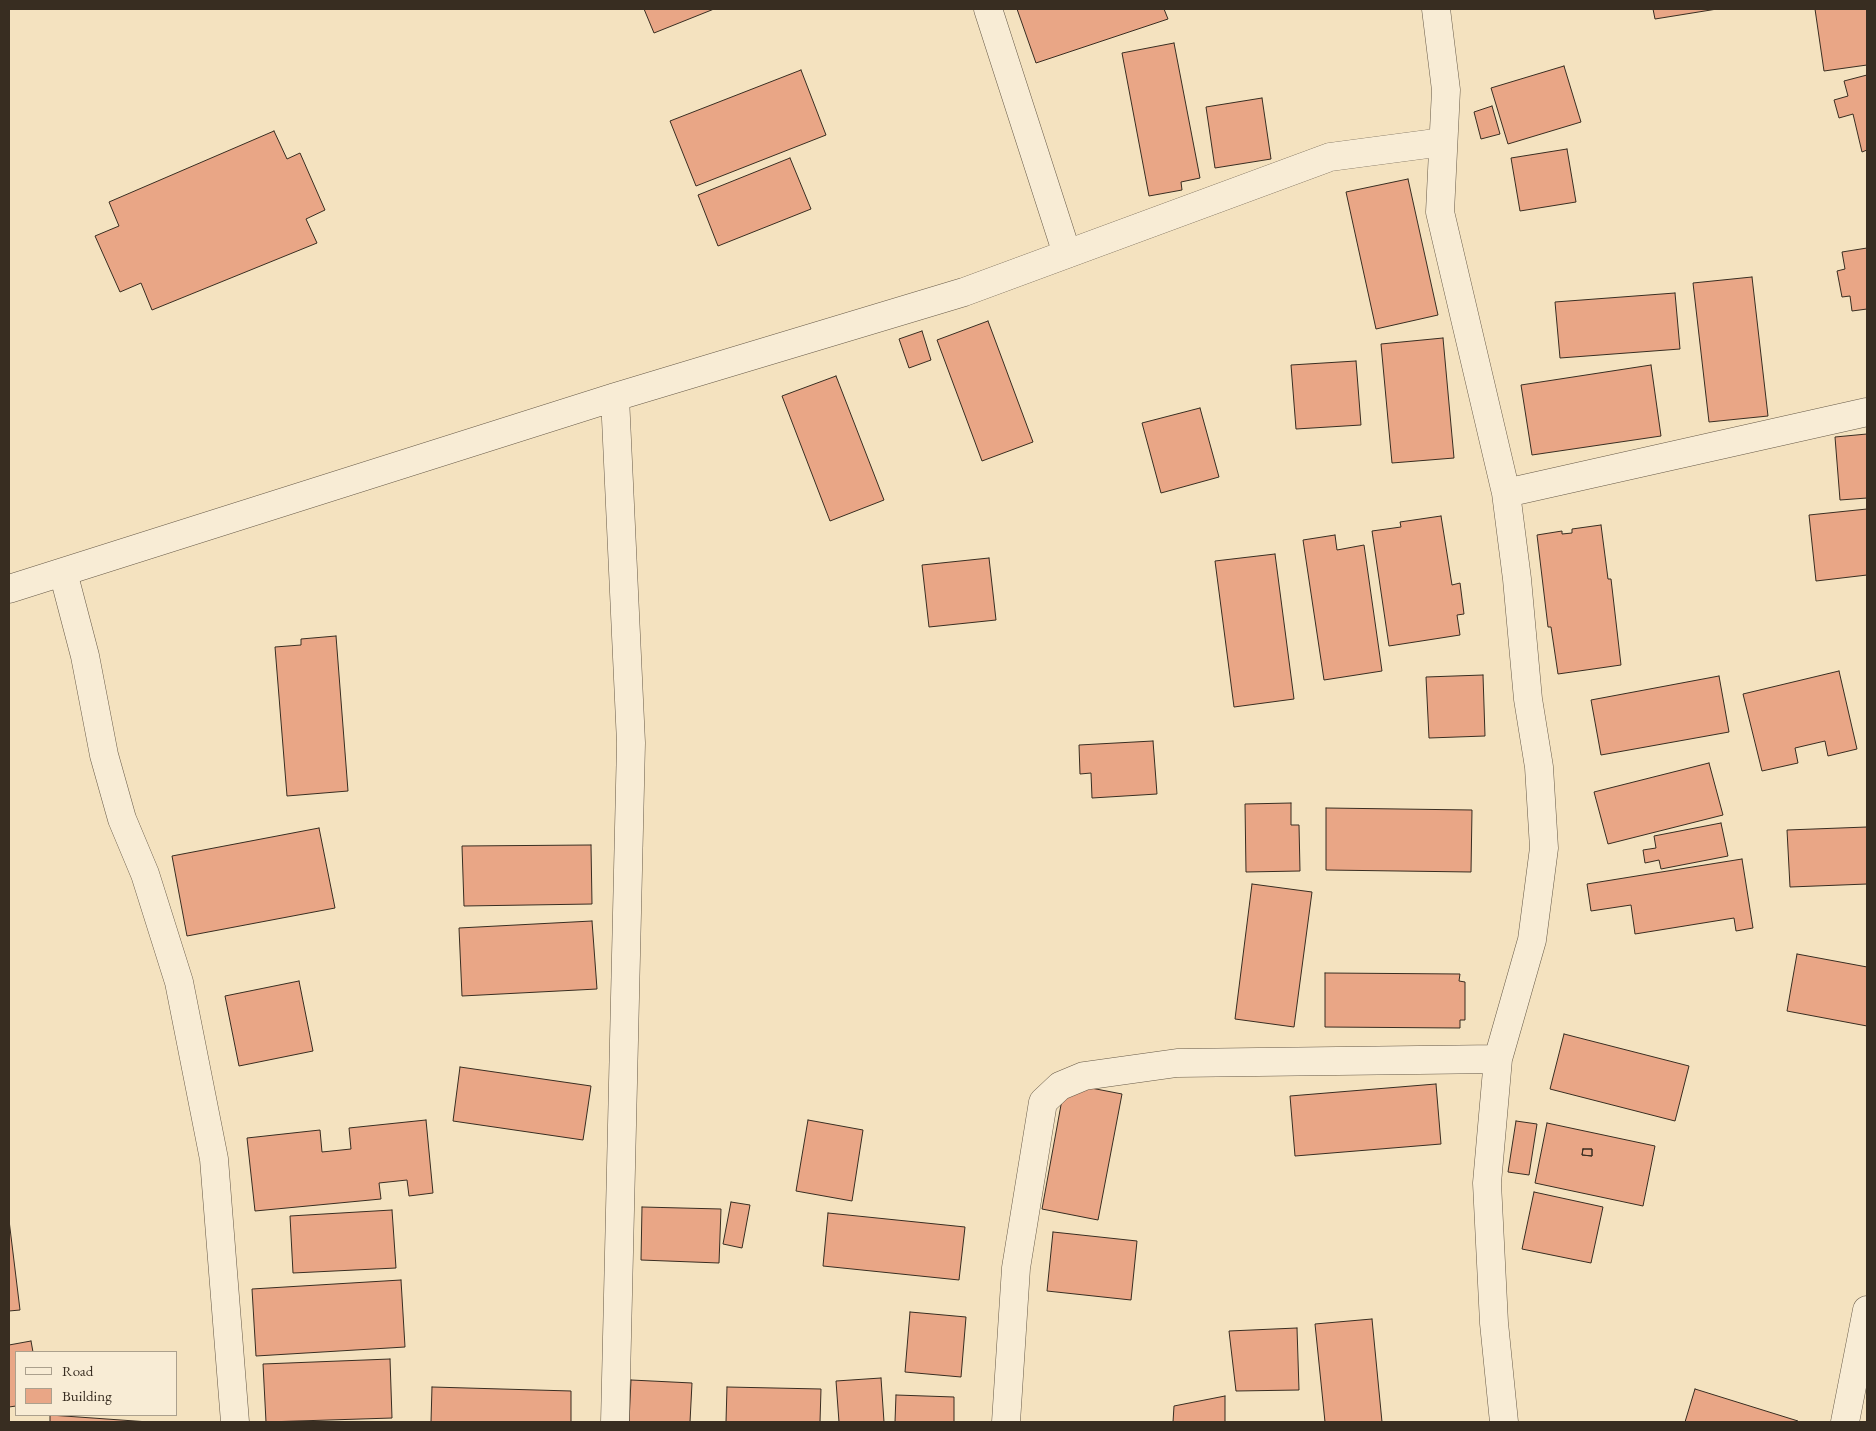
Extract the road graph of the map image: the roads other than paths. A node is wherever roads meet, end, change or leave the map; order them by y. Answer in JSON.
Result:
{"nodes":[{"id":1,"x":988,"y":9,"type":"edge"},
{"id":2,"x":1436,"y":9,"type":"edge"},
{"id":3,"x":1443,"y":142,"type":"junction"},
{"id":4,"x":1067,"y":254,"type":"junction"},
{"id":5,"x":614,"y":397,"type":"junction"},
{"id":6,"x":1867,"y":412,"type":"edge"},
{"id":7,"x":1506,"y":493,"type":"junction"},
{"id":8,"x":63,"y":572,"type":"junction"},
{"id":9,"x":9,"y":589,"type":"edge"},
{"id":10,"x":1498,"y":1059,"type":"junction"},
{"id":11,"x":1867,"y":1310,"type":"edge"},
{"id":12,"x":236,"y":1422,"type":"edge"},
{"id":13,"x":615,"y":1422,"type":"edge"},
{"id":14,"x":1006,"y":1422,"type":"edge"},
{"id":15,"x":1504,"y":1422,"type":"edge"},
{"id":16,"x":1845,"y":1422,"type":"edge"}],
"edges":[{"from":1,"to":4,"type":"street"},
{"from":2,"to":3,"type":"street"},
{"from":3,"to":4,"type":"street"},
{"from":3,"to":7,"type":"street"},
{"from":4,"to":5,"type":"street"},
{"from":5,"to":8,"type":"street"},
{"from":5,"to":13,"type":"street"},
{"from":6,"to":7,"type":"street"},
{"from":7,"to":10,"type":"street"},
{"from":8,"to":9,"type":"street"},
{"from":8,"to":12,"type":"street"},
{"from":10,"to":14,"type":"street"},
{"from":10,"to":15,"type":"street"},
{"from":11,"to":16,"type":"street"}]}
